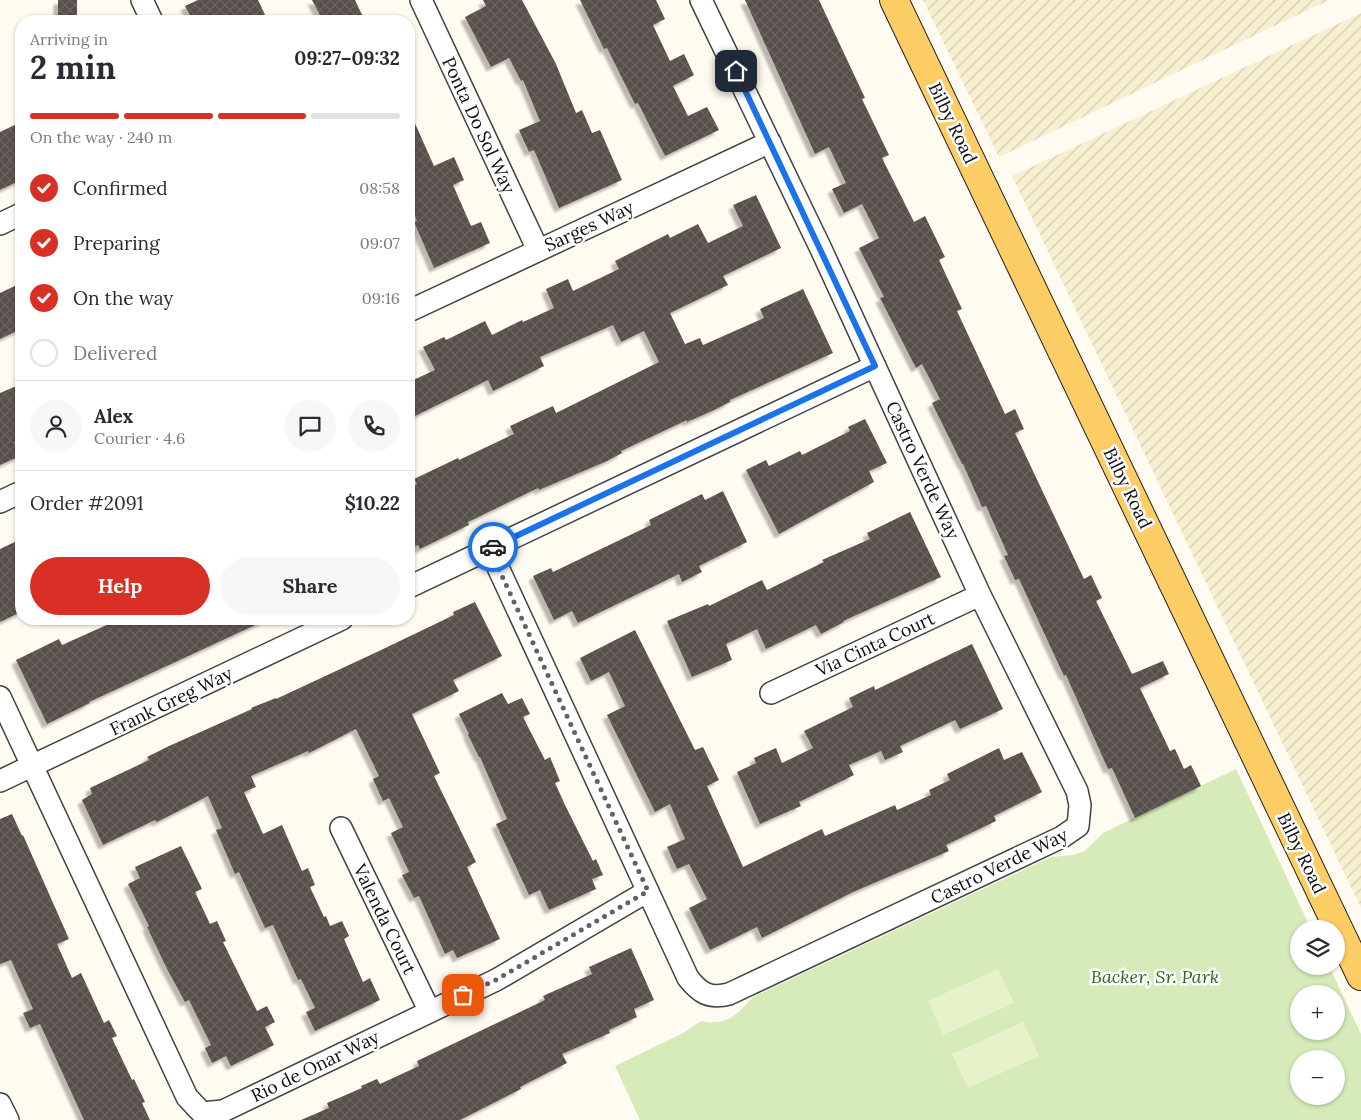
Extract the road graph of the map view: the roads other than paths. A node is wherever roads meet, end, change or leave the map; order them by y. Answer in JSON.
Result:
{"nodes":[{"id":1,"x":142,"y":0,"type":"edge"},
{"id":2,"x":421,"y":0,"type":"edge"},
{"id":3,"x":702,"y":0,"type":"edge"},
{"id":4,"x":894,"y":0,"type":"edge"},
{"id":5,"x":149,"y":15,"type":"edge"},
{"id":6,"x":770,"y":142,"type":"junction"},
{"id":7,"x":15,"y":217,"type":"edge"},
{"id":8,"x":0,"y":224,"type":"edge"},
{"id":9,"x":538,"y":250,"type":"junction"},
{"id":10,"x":415,"y":308,"type":"edge"},
{"id":11,"x":875,"y":366,"type":"junction"},
{"id":12,"x":15,"y":495,"type":"edge"},
{"id":13,"x":0,"y":502,"type":"edge"},
{"id":14,"x":489,"y":548,"type":"junction"},
{"id":15,"x":415,"y":584,"type":"edge"},
{"id":16,"x":980,"y":595,"type":"junction"},
{"id":17,"x":329,"y":625,"type":"edge"},
{"id":18,"x":771,"y":693,"type":"dead end"},
{"id":19,"x":0,"y":697,"type":"edge"},
{"id":20,"x":34,"y":766,"type":"junction"},
{"id":21,"x":0,"y":781,"type":"edge"},
{"id":22,"x":340,"y":828,"type":"dead end"},
{"id":23,"x":648,"y":891,"type":"junction"},
{"id":24,"x":1361,"y":976,"type":"edge"},
{"id":25,"x":429,"y":1010,"type":"junction"},
{"id":26,"x":0,"y":1104,"type":"edge"},
{"id":27,"x":8,"y":1120,"type":"edge"}],
"edges":[{"from":1,"to":5,"type":"street"},
{"from":2,"to":9,"type":"street","name":"Ponta Do Sol Way"},
{"from":3,"to":6,"type":"street","name":"Castro Verde Way"},
{"from":4,"to":24,"type":"main road","name":"Bilby Road"},
{"from":6,"to":9,"type":"street","name":"Sarges Way"},
{"from":6,"to":11,"type":"street","name":"Castro Verde Way"},
{"from":7,"to":8,"type":"street"},
{"from":9,"to":10,"type":"street","name":"Sarges Way"},
{"from":11,"to":14,"type":"street"},
{"from":11,"to":16,"type":"street","name":"Castro Verde Way"},
{"from":12,"to":13,"type":"street"},
{"from":14,"to":15,"type":"street"},
{"from":14,"to":23,"type":"street","name":"Castro Verde Way"},
{"from":16,"to":18,"type":"street","name":"Via Cinta Court"},
{"from":16,"to":23,"type":"street","name":"Castro Verde Way"},
{"from":17,"to":20,"type":"street","name":"Frank Greg Way"},
{"from":19,"to":20,"type":"street","name":"Rio de Onar Way"},
{"from":20,"to":21,"type":"street","name":"Frank Greg Way"},
{"from":20,"to":25,"type":"street","name":"Rio de Onar Way"},
{"from":22,"to":25,"type":"street","name":"Valenda Court"},
{"from":23,"to":25,"type":"street","name":"Rio de Onar Way"},
{"from":26,"to":27,"type":"street"}]}
